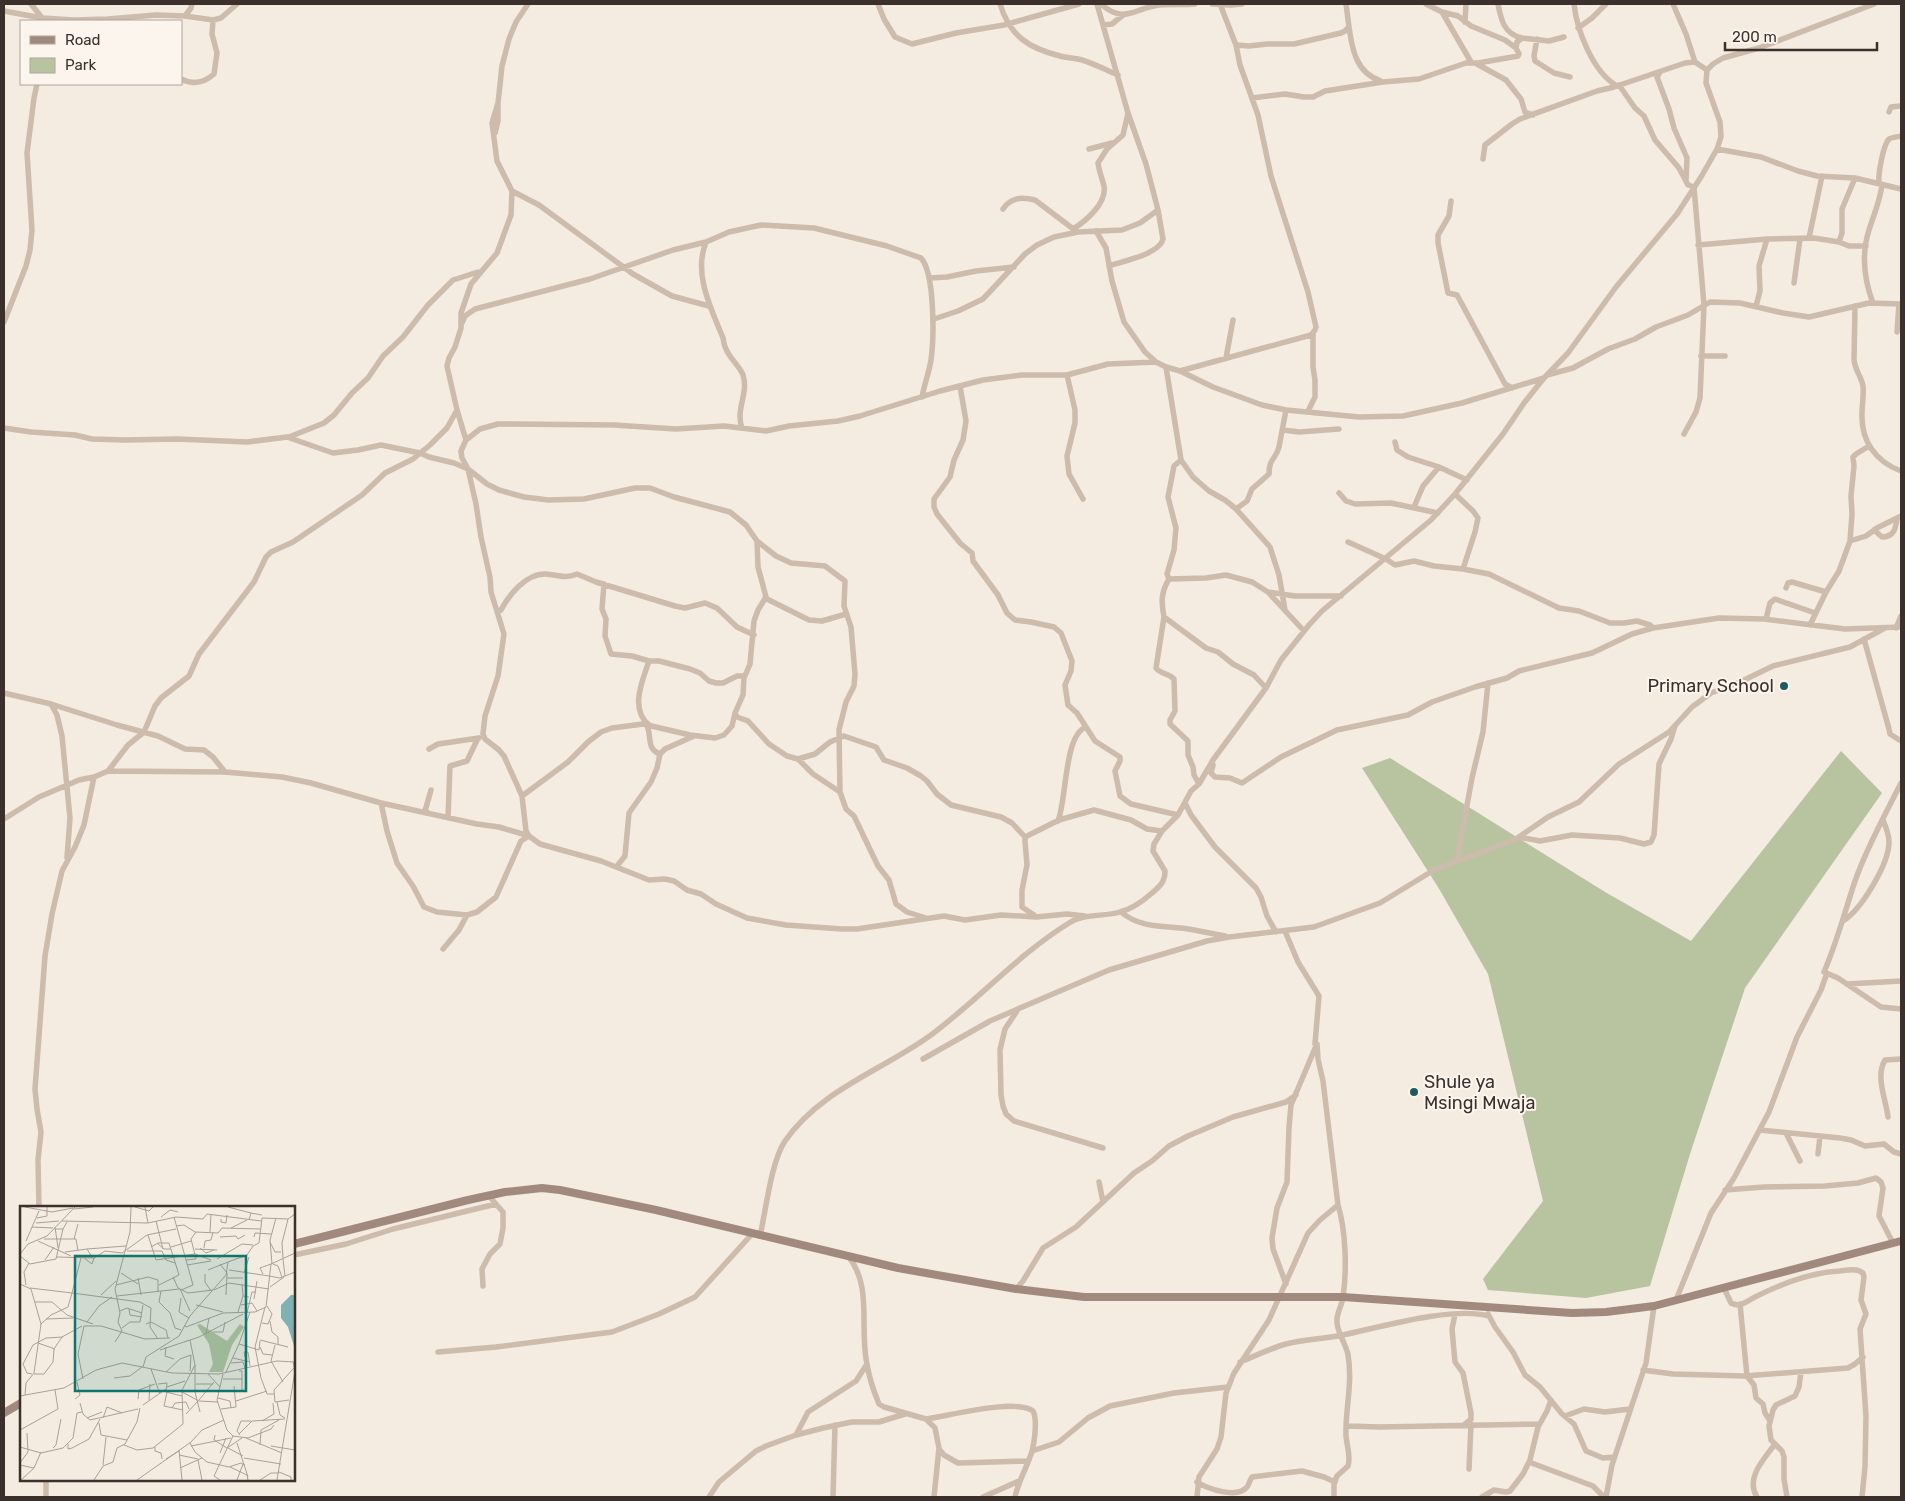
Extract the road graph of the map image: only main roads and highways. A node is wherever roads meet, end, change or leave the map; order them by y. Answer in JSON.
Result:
{"nodes":[{"id":1,"x":1897,"y":1242,"type":"edge"},
{"id":2,"x":295,"y":1244,"type":"edge"},
{"id":3,"x":20,"y":1405,"type":"edge"},
{"id":4,"x":4,"y":1413,"type":"edge"}],
"edges":[{"from":1,"to":2,"type":"main road"},
{"from":3,"to":4,"type":"main road"}]}
